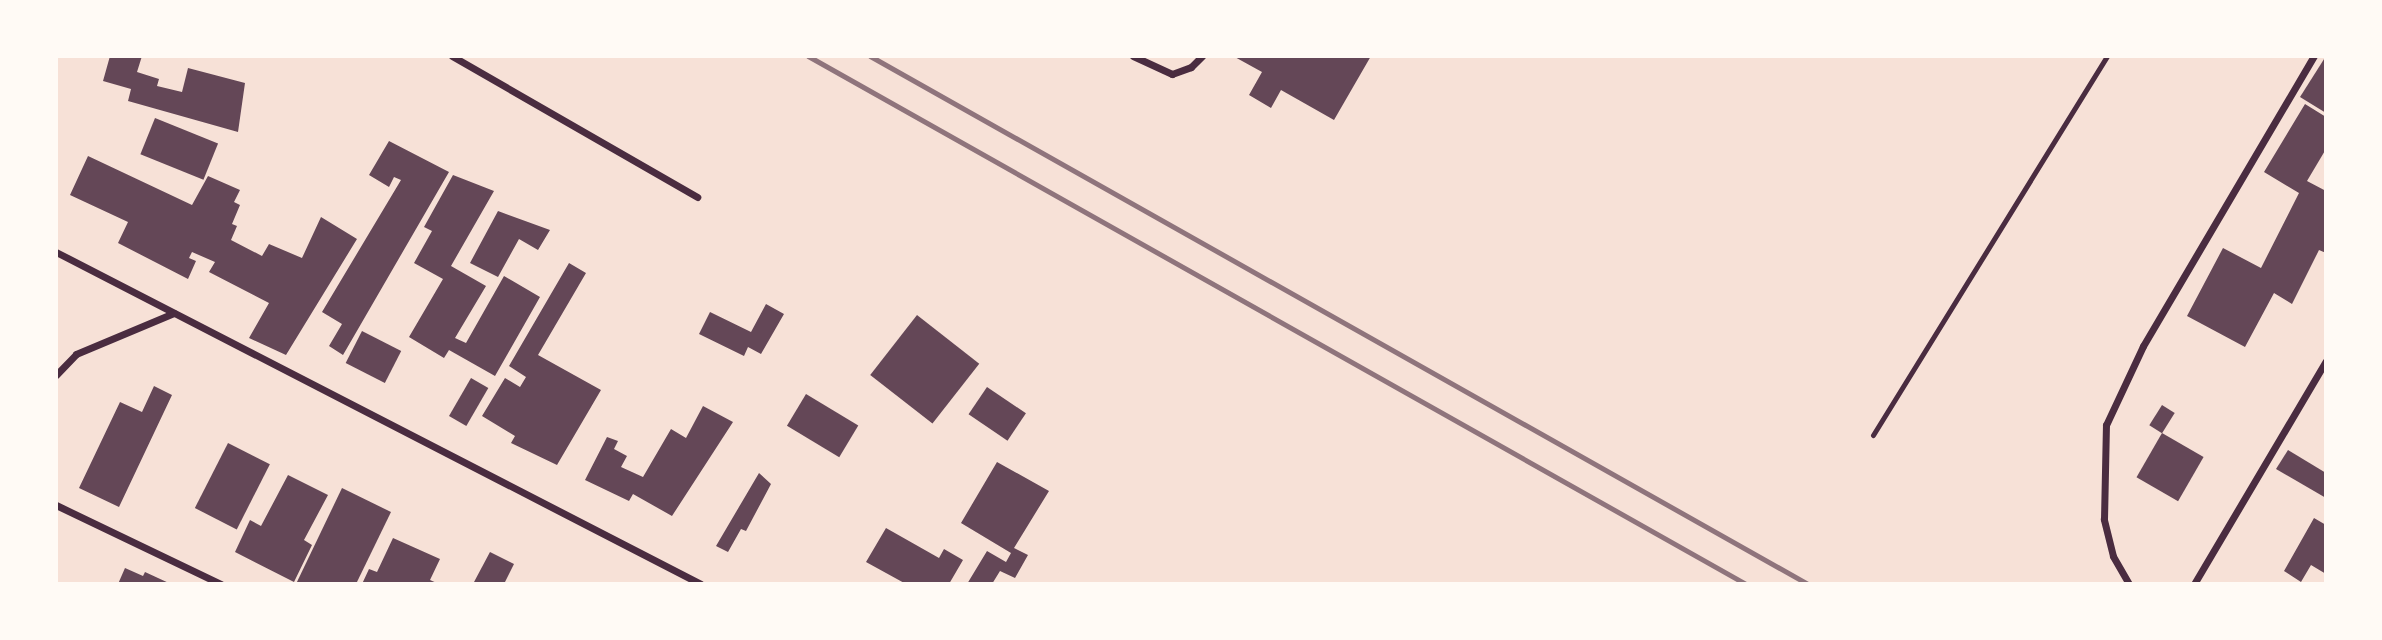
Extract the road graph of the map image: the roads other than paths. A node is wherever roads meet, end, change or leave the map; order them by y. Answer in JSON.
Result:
{"nodes":[{"id":1,"x":452,"y":56,"type":"edge"},
{"id":2,"x":1133,"y":56,"type":"edge"},
{"id":3,"x":1202,"y":56,"type":"edge"},
{"id":4,"x":2107,"y":56,"type":"edge"},
{"id":5,"x":2314,"y":56,"type":"edge"},
{"id":6,"x":697,"y":197,"type":"dead end"},
{"id":7,"x":56,"y":252,"type":"edge"},
{"id":8,"x":174,"y":313,"type":"junction"},
{"id":9,"x":2326,"y":361,"type":"edge"},
{"id":10,"x":56,"y":375,"type":"edge"},
{"id":11,"x":1873,"y":435,"type":"dead end"},
{"id":12,"x":56,"y":505,"type":"edge"},
{"id":13,"x":221,"y":584,"type":"edge"},
{"id":14,"x":701,"y":584,"type":"edge"},
{"id":15,"x":2129,"y":584,"type":"edge"},
{"id":16,"x":2194,"y":584,"type":"edge"}],
"edges":[{"from":1,"to":6,"type":"street"},
{"from":2,"to":3,"type":"street"},
{"from":4,"to":11,"type":"lane"},
{"from":5,"to":15,"type":"street"},
{"from":7,"to":8,"type":"street"},
{"from":8,"to":10,"type":"street"},
{"from":8,"to":14,"type":"street"},
{"from":9,"to":16,"type":"street"},
{"from":12,"to":13,"type":"street"}]}
